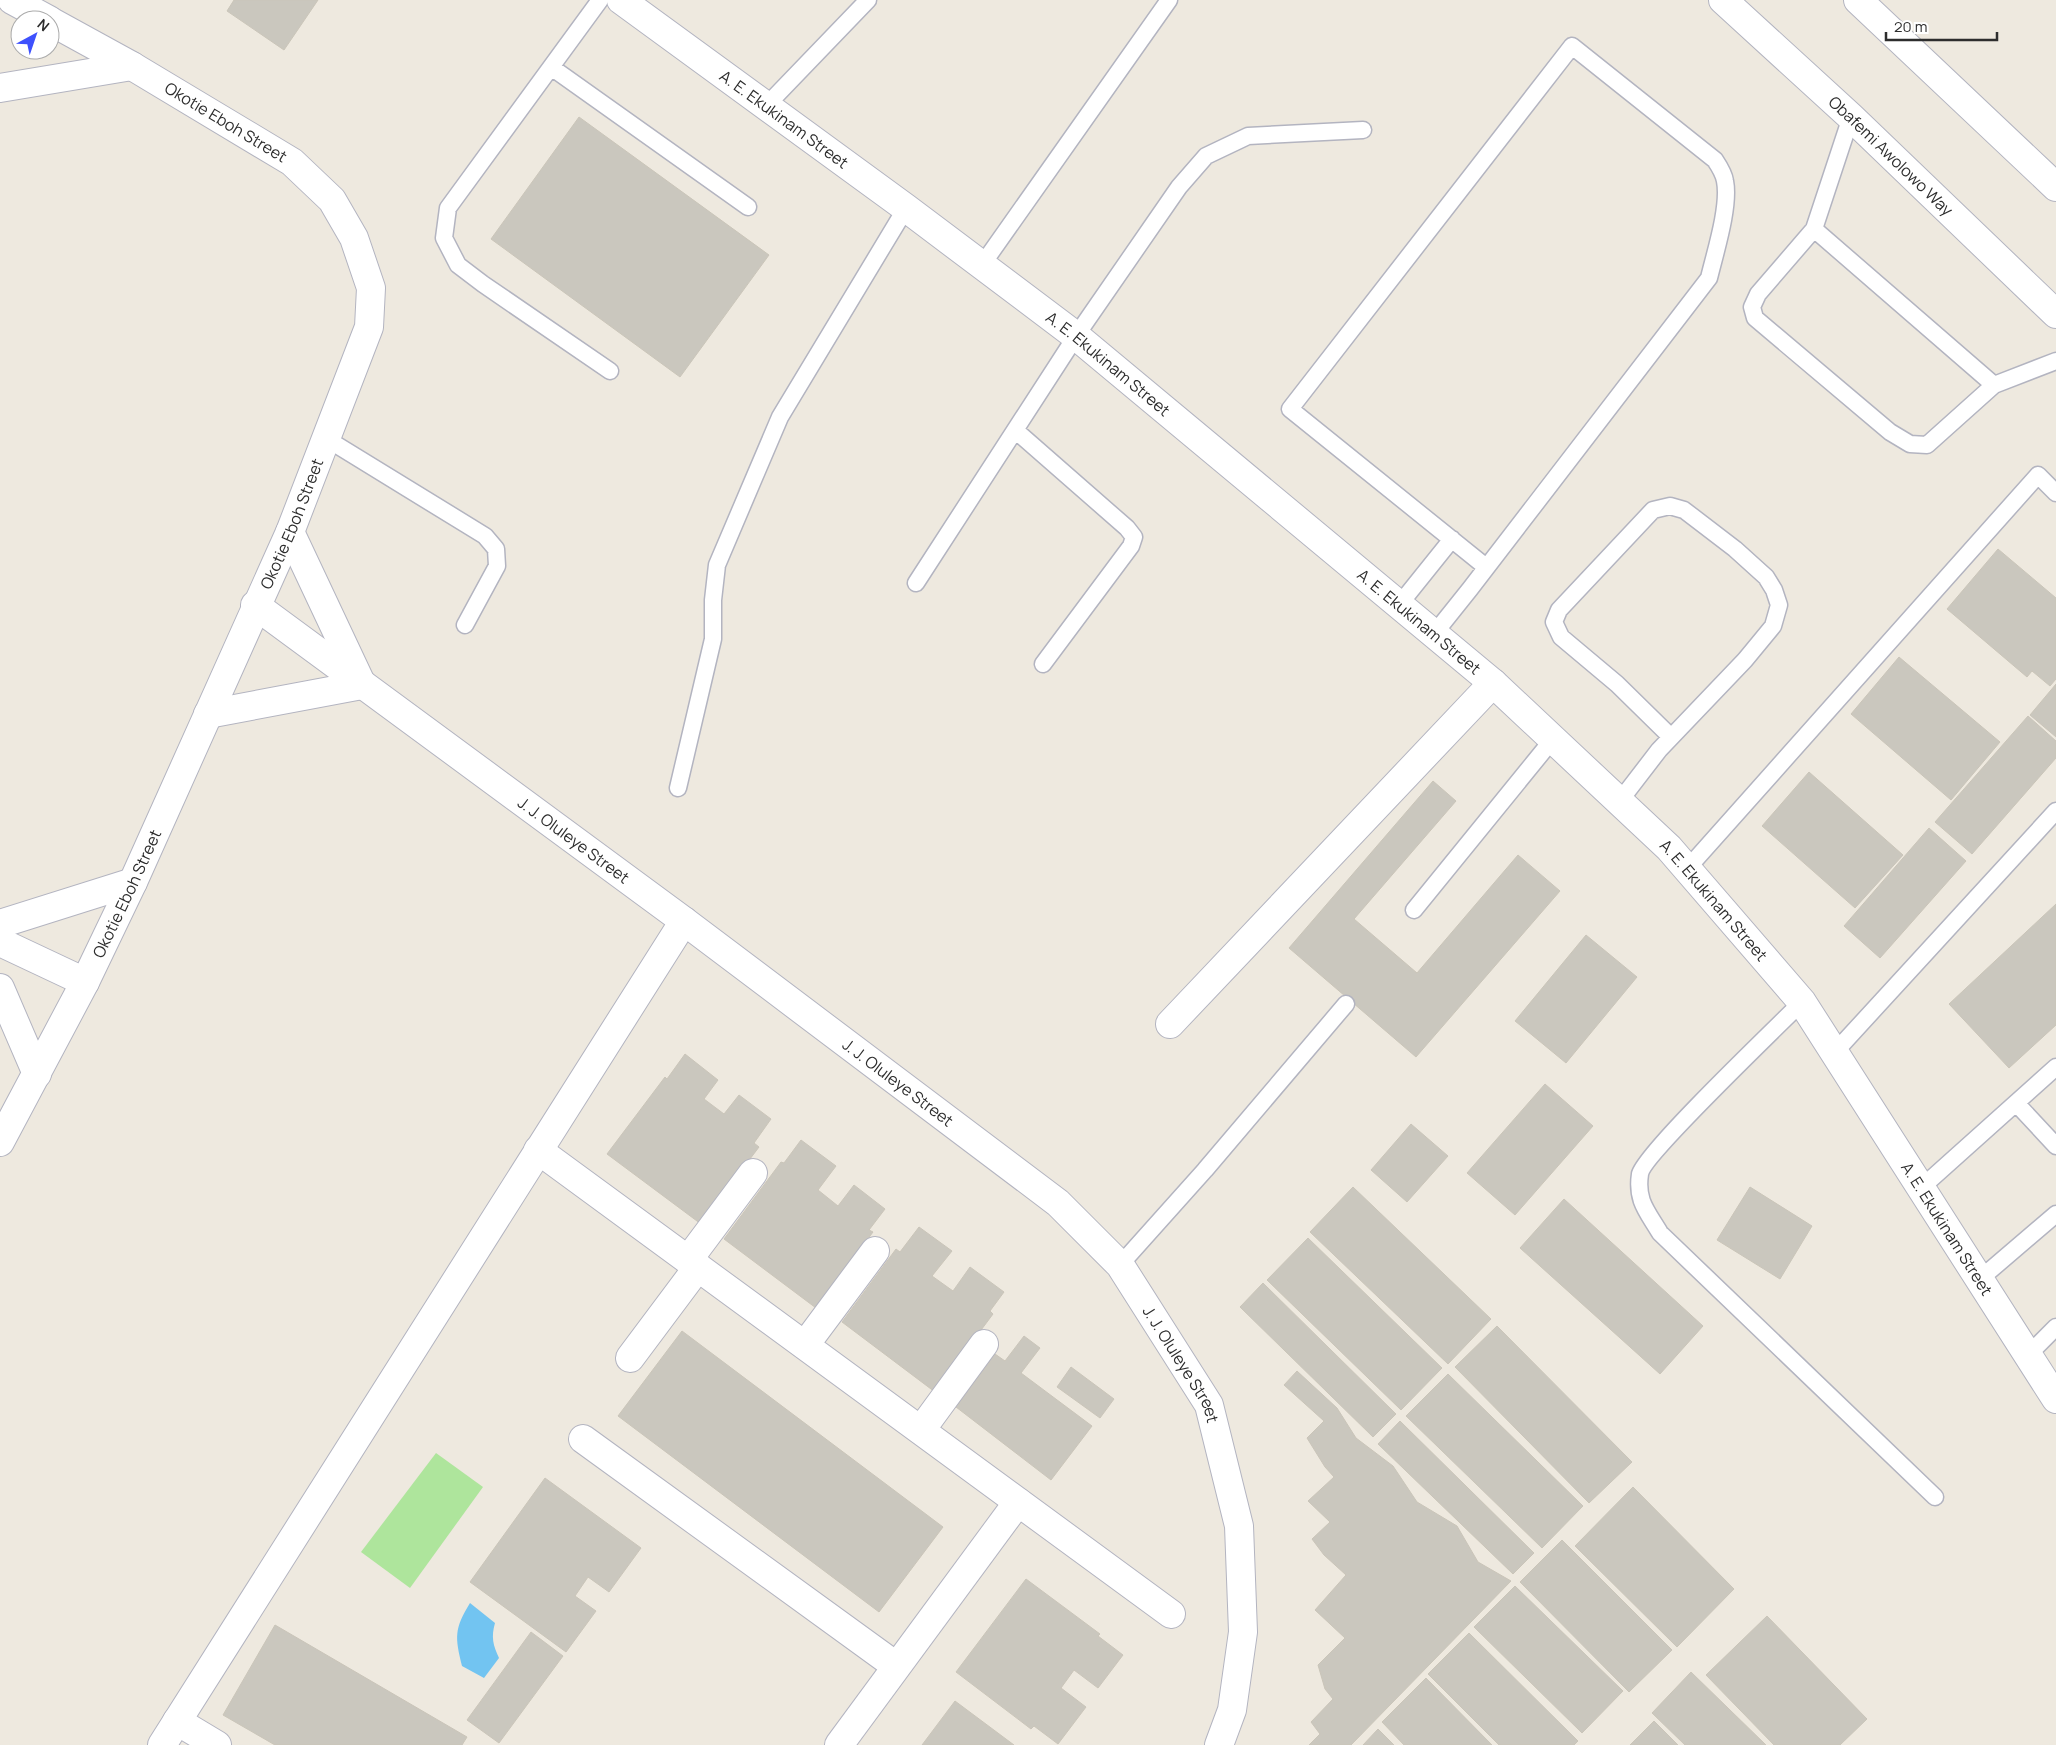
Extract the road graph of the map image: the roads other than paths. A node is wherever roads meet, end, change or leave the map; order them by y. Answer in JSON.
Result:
{"nodes":[{"id":1,"x":2,"y":0,"type":"edge"},
{"id":2,"x":12,"y":0,"type":"edge"},
{"id":3,"x":600,"y":0,"type":"edge"},
{"id":4,"x":621,"y":0,"type":"edge"},
{"id":5,"x":868,"y":0,"type":"edge"},
{"id":6,"x":1169,"y":0,"type":"edge"},
{"id":7,"x":1723,"y":0,"type":"edge"},
{"id":8,"x":1858,"y":0,"type":"edge"},
{"id":9,"x":0,"y":6,"type":"edge"},
{"id":10,"x":30,"y":10,"type":"edge"},
{"id":11,"x":60,"y":26,"type":"edge"},
{"id":12,"x":132,"y":66,"type":"junction"},
{"id":13,"x":551,"y":67,"type":"junction"},
{"id":14,"x":0,"y":88,"type":"edge"},
{"id":15,"x":766,"y":106,"type":"junction"},
{"id":16,"x":1851,"y":117,"type":"junction"},
{"id":17,"x":1363,"y":130,"type":"dead end"},
{"id":18,"x":2056,"y":188,"type":"edge"},
{"id":19,"x":748,"y":207,"type":"dead end"},
{"id":20,"x":906,"y":208,"type":"junction"},
{"id":21,"x":1814,"y":229,"type":"junction"},
{"id":22,"x":982,"y":265,"type":"junction"},
{"id":23,"x":2056,"y":314,"type":"edge"},
{"id":24,"x":1076,"y":336,"type":"junction"},
{"id":25,"x":2056,"y":361,"type":"edge"},
{"id":26,"x":610,"y":372,"type":"dead end"},
{"id":27,"x":1994,"y":384,"type":"junction"},
{"id":28,"x":1015,"y":430,"type":"junction"},
{"id":29,"x":327,"y":439,"type":"junction"},
{"id":30,"x":2056,"y":493,"type":"edge"},
{"id":31,"x":290,"y":532,"type":"junction"},
{"id":32,"x":1452,"y":538,"type":"junction"},
{"id":33,"x":1486,"y":567,"type":"junction"},
{"id":34,"x":916,"y":583,"type":"dead end"},
{"id":35,"x":255,"y":606,"type":"junction"},
{"id":36,"x":1399,"y":606,"type":"junction"},
{"id":37,"x":465,"y":625,"type":"dead end"},
{"id":38,"x":1434,"y":634,"type":"junction"},
{"id":39,"x":1043,"y":664,"type":"dead end"},
{"id":40,"x":1492,"y":683,"type":"junction"},
{"id":41,"x":362,"y":685,"type":"junction"},
{"id":42,"x":208,"y":714,"type":"junction"},
{"id":43,"x":1671,"y":737,"type":"junction"},
{"id":44,"x":1553,"y":739,"type":"junction"},
{"id":45,"x":678,"y":788,"type":"dead end"},
{"id":46,"x":1619,"y":802,"type":"junction"},
{"id":47,"x":2056,"y":811,"type":"edge"},
{"id":48,"x":1687,"y":869,"type":"junction"},
{"id":49,"x":133,"y":882,"type":"junction"},
{"id":50,"x":1414,"y":910,"type":"dead end"},
{"id":51,"x":684,"y":920,"type":"junction"},
{"id":52,"x":0,"y":924,"type":"edge"},
{"id":53,"x":0,"y":942,"type":"edge"},
{"id":54,"x":85,"y":982,"type":"junction"},
{"id":55,"x":0,"y":988,"type":"edge"},
{"id":56,"x":1802,"y":1002,"type":"junction"},
{"id":57,"x":1346,"y":1004,"type":"dead end"},
{"id":58,"x":1170,"y":1024,"type":"dead end"},
{"id":59,"x":1834,"y":1053,"type":"junction"},
{"id":60,"x":2056,"y":1066,"type":"edge"},
{"id":61,"x":37,"y":1074,"type":"junction"},
{"id":62,"x":2016,"y":1103,"type":"junction"},
{"id":63,"x":0,"y":1142,"type":"edge"},
{"id":64,"x":2056,"y":1146,"type":"edge"},
{"id":65,"x":538,"y":1150,"type":"junction"},
{"id":66,"x":753,"y":1173,"type":"dead end"},
{"id":67,"x":1921,"y":1188,"type":"junction"},
{"id":68,"x":2056,"y":1214,"type":"edge"},
{"id":69,"x":875,"y":1251,"type":"dead end"},
{"id":70,"x":693,"y":1263,"type":"junction"},
{"id":71,"x":1120,"y":1265,"type":"junction"},
{"id":72,"x":1980,"y":1279,"type":"junction"},
{"id":73,"x":2056,"y":1326,"type":"edge"},
{"id":74,"x":984,"y":1344,"type":"dead end"},
{"id":75,"x":805,"y":1345,"type":"junction"},
{"id":76,"x":2028,"y":1355,"type":"junction"},
{"id":77,"x":630,"y":1358,"type":"dead end"},
{"id":78,"x":2056,"y":1399,"type":"edge"},
{"id":79,"x":920,"y":1430,"type":"junction"},
{"id":80,"x":583,"y":1439,"type":"dead end"},
{"id":81,"x":1935,"y":1498,"type":"dead end"},
{"id":82,"x":1018,"y":1502,"type":"junction"},
{"id":83,"x":1171,"y":1614,"type":"dead end"},
{"id":84,"x":896,"y":1666,"type":"junction"},
{"id":85,"x":177,"y":1721,"type":"junction"},
{"id":86,"x":162,"y":1745,"type":"edge"},
{"id":87,"x":217,"y":1745,"type":"edge"},
{"id":88,"x":839,"y":1745,"type":"edge"},
{"id":89,"x":1219,"y":1745,"type":"edge"}],
"edges":[{"from":1,"to":9,"type":"street"},
{"from":2,"to":10,"type":"street","name":"Okotie Eboh Street"},
{"from":3,"to":13,"type":"lane"},
{"from":4,"to":15,"type":"street","name":"A. E. Ekukinam Street"},
{"from":5,"to":15,"type":"lane"},
{"from":6,"to":22,"type":"lane"},
{"from":7,"to":16,"type":"street","name":"Obafemi Awolowo Way"},
{"from":8,"to":18,"type":"street"},
{"from":11,"to":12,"type":"street","name":"Okotie Eboh Street"},
{"from":12,"to":14,"type":"street"},
{"from":12,"to":29,"type":"street","name":"Okotie Eboh Street"},
{"from":13,"to":19,"type":"lane"},
{"from":13,"to":26,"type":"lane"},
{"from":15,"to":20,"type":"street","name":"A. E. Ekukinam Street"},
{"from":16,"to":21,"type":"lane"},
{"from":16,"to":23,"type":"street","name":"Obafemi Awolowo Way"},
{"from":17,"to":24,"type":"lane"},
{"from":20,"to":22,"type":"street","name":"A. E. Ekukinam Street"},
{"from":20,"to":45,"type":"lane"},
{"from":21,"to":27,"type":"lane"},
{"from":21,"to":27,"type":"lane"},
{"from":22,"to":24,"type":"street","name":"A. E. Ekukinam Street"},
{"from":24,"to":28,"type":"lane"},
{"from":24,"to":36,"type":"street","name":"A. E. Ekukinam Street"},
{"from":25,"to":27,"type":"lane"},
{"from":28,"to":34,"type":"lane"},
{"from":28,"to":39,"type":"lane"},
{"from":29,"to":31,"type":"street","name":"Okotie Eboh Street"},
{"from":29,"to":37,"type":"lane"},
{"from":30,"to":48,"type":"lane"},
{"from":31,"to":35,"type":"street","name":"Okotie Eboh Street"},
{"from":31,"to":41,"type":"street"},
{"from":32,"to":33,"type":"lane"},
{"from":32,"to":33,"type":"lane"},
{"from":32,"to":36,"type":"lane"},
{"from":33,"to":38,"type":"lane"},
{"from":35,"to":41,"type":"street","name":"J. J. Oluleye Street"},
{"from":35,"to":42,"type":"street","name":"Okotie Eboh Street"},
{"from":36,"to":38,"type":"street","name":"A. E. Ekukinam Street"},
{"from":38,"to":40,"type":"street","name":"A. E. Ekukinam Street"},
{"from":40,"to":44,"type":"street","name":"A. E. Ekukinam Street"},
{"from":40,"to":58,"type":"street"},
{"from":41,"to":42,"type":"street"},
{"from":41,"to":51,"type":"street","name":"J. J. Oluleye Street"},
{"from":42,"to":49,"type":"street","name":"Okotie Eboh Street"},
{"from":43,"to":43,"type":"lane"},
{"from":43,"to":46,"type":"lane"},
{"from":44,"to":46,"type":"street","name":"A. E. Ekukinam Street"},
{"from":44,"to":50,"type":"lane"},
{"from":46,"to":48,"type":"street","name":"A. E. Ekukinam Street"},
{"from":47,"to":59,"type":"lane"},
{"from":48,"to":56,"type":"street","name":"A. E. Ekukinam Street"},
{"from":49,"to":52,"type":"street"},
{"from":49,"to":54,"type":"street","name":"Okotie Eboh Street"},
{"from":51,"to":65,"type":"street"},
{"from":51,"to":71,"type":"street","name":"J. J. Oluleye Street"},
{"from":53,"to":54,"type":"street"},
{"from":54,"to":61,"type":"street","name":"Okotie Eboh Street"},
{"from":55,"to":61,"type":"street"},
{"from":56,"to":59,"type":"street","name":"A. E. Ekukinam Street"},
{"from":56,"to":81,"type":"lane"},
{"from":57,"to":71,"type":"lane"},
{"from":59,"to":67,"type":"street","name":"A. E. Ekukinam Street"},
{"from":60,"to":62,"type":"lane"},
{"from":61,"to":63,"type":"street","name":"Okotie Eboh Street"},
{"from":62,"to":64,"type":"lane"},
{"from":62,"to":67,"type":"lane"},
{"from":65,"to":70,"type":"street"},
{"from":65,"to":85,"type":"street"},
{"from":66,"to":70,"type":"street"},
{"from":67,"to":72,"type":"street","name":"A. E. Ekukinam Street"},
{"from":68,"to":72,"type":"lane"},
{"from":69,"to":75,"type":"street"},
{"from":70,"to":75,"type":"street"},
{"from":70,"to":77,"type":"street"},
{"from":71,"to":89,"type":"street","name":"J. J. Oluleye Street"},
{"from":72,"to":76,"type":"street","name":"A. E. Ekukinam Street"},
{"from":73,"to":76,"type":"lane"},
{"from":74,"to":79,"type":"street"},
{"from":75,"to":79,"type":"street"},
{"from":76,"to":78,"type":"street","name":"A. E. Ekukinam Street"},
{"from":79,"to":82,"type":"street"},
{"from":80,"to":84,"type":"street"},
{"from":82,"to":83,"type":"street"},
{"from":82,"to":84,"type":"street"},
{"from":84,"to":88,"type":"street"},
{"from":85,"to":86,"type":"street"},
{"from":85,"to":87,"type":"street"}]}
